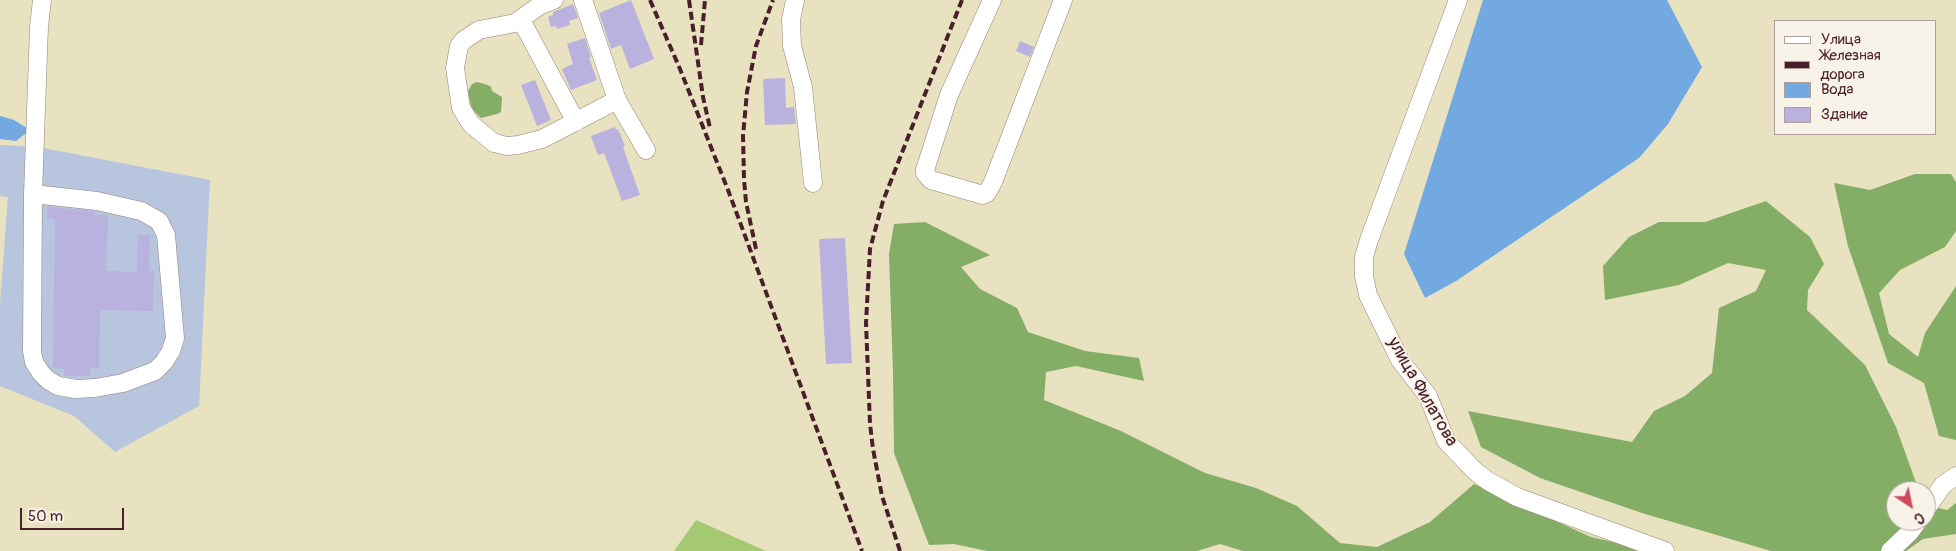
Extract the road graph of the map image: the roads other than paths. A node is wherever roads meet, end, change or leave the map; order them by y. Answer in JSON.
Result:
{"nodes":[{"id":1,"x":42,"y":0,"type":"edge"},
{"id":2,"x":554,"y":0,"type":"edge"},
{"id":3,"x":584,"y":0,"type":"edge"},
{"id":4,"x":795,"y":0,"type":"edge"},
{"id":5,"x":992,"y":0,"type":"edge"},
{"id":6,"x":1064,"y":0,"type":"edge"},
{"id":7,"x":1458,"y":0,"type":"edge"},
{"id":8,"x":521,"y":20,"type":"junction"},
{"id":9,"x":617,"y":100,"type":"junction"},
{"id":10,"x":576,"y":122,"type":"junction"},
{"id":11,"x":646,"y":150,"type":"dead end"},
{"id":12,"x":813,"y":183,"type":"dead end"},
{"id":13,"x":33,"y":194,"type":"junction"},
{"id":14,"x":1956,"y":476,"type":"edge"},
{"id":15,"x":1936,"y":495,"type":"edge"},
{"id":16,"x":1911,"y":531,"type":"edge"},
{"id":17,"x":1665,"y":551,"type":"edge"},
{"id":18,"x":1890,"y":551,"type":"edge"}],
"edges":[{"from":1,"to":13,"type":"street"},
{"from":2,"to":8,"type":"street"},
{"from":3,"to":9,"type":"street"},
{"from":4,"to":12,"type":"street"},
{"from":5,"to":6,"type":"street"},
{"from":7,"to":17,"type":"street","name":"улица Филатова"},
{"from":8,"to":10,"type":"street"},
{"from":8,"to":10,"type":"street"},
{"from":9,"to":10,"type":"street"},
{"from":9,"to":11,"type":"street"},
{"from":13,"to":13,"type":"street"},
{"from":14,"to":15,"type":"street"},
{"from":16,"to":18,"type":"street"}]}
